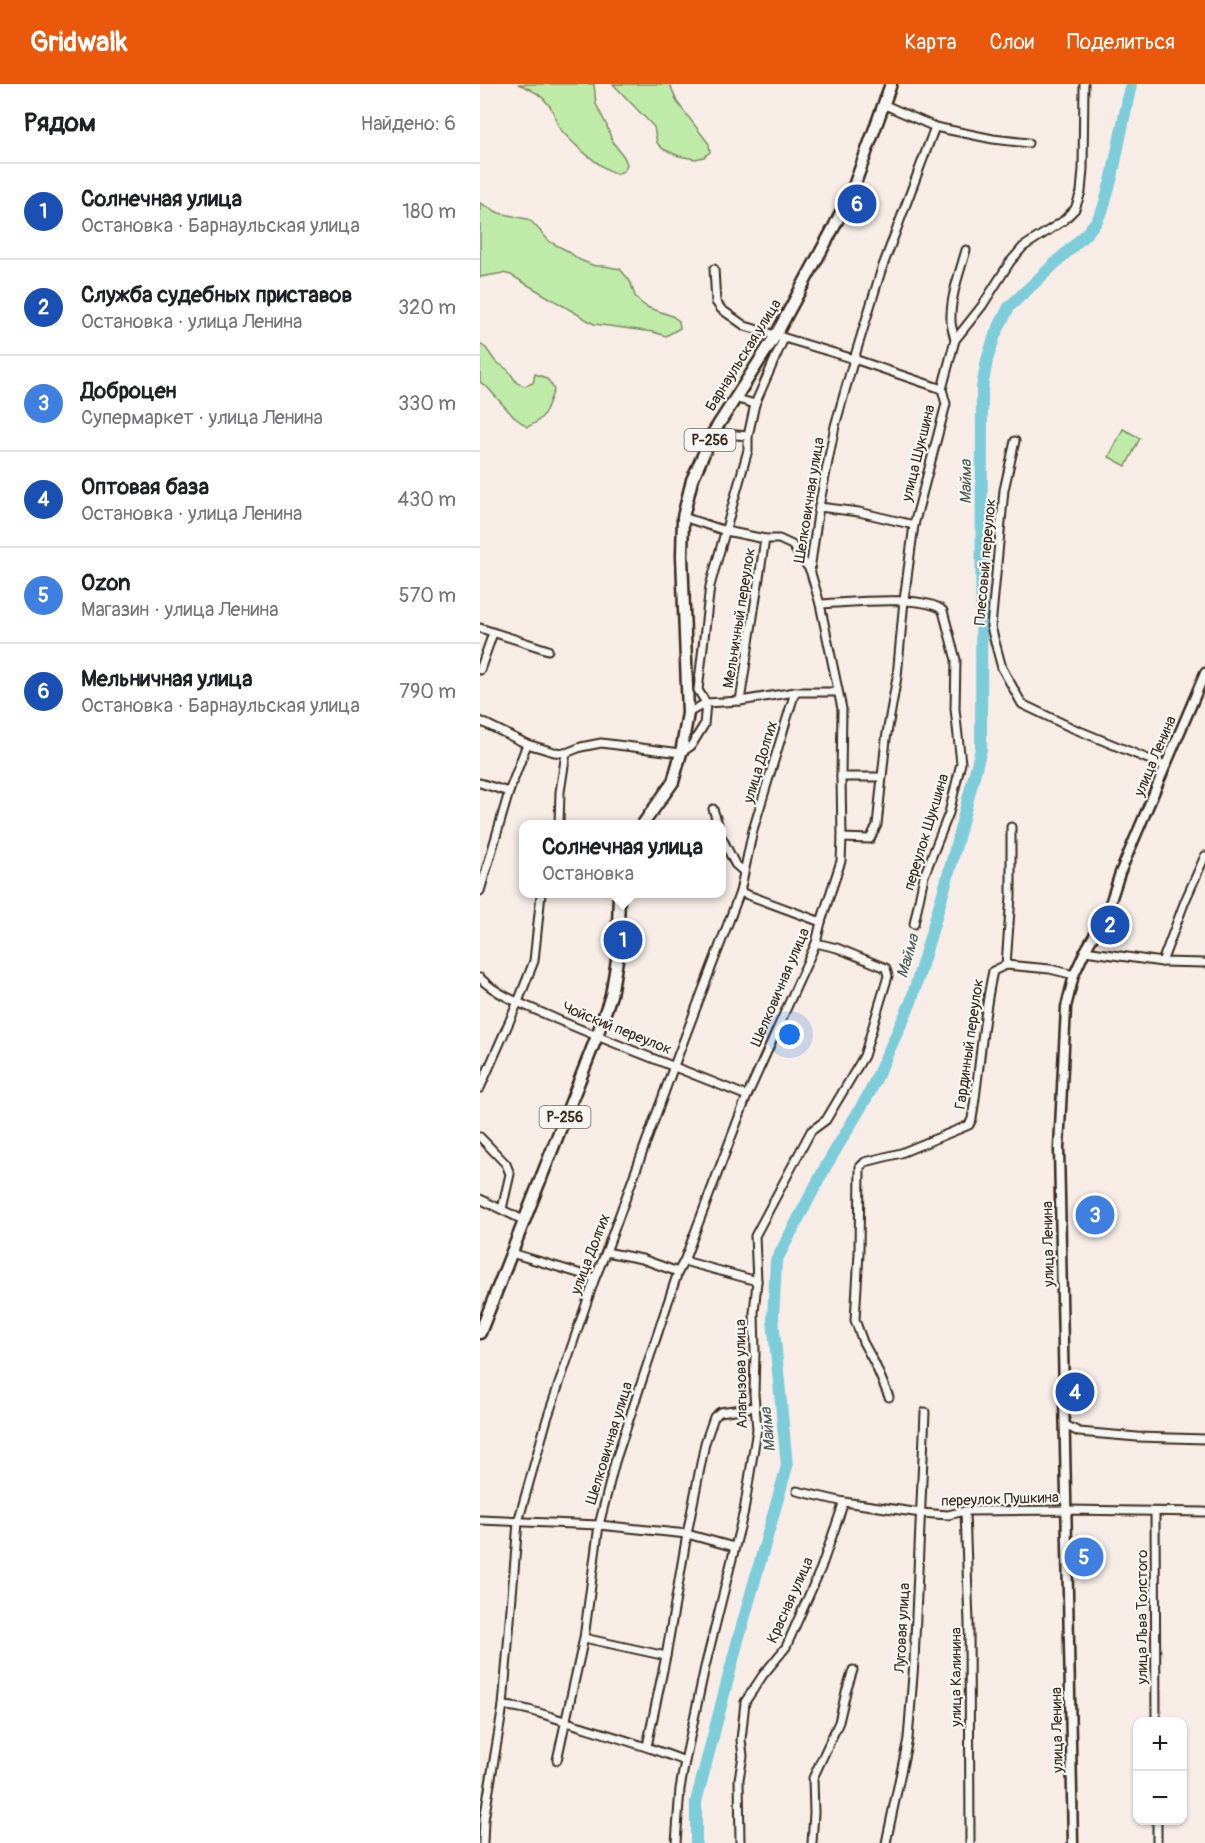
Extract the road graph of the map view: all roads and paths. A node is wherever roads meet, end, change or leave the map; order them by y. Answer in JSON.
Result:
{"nodes":[{"id":1,"x":891,"y":84,"type":"edge"},
{"id":2,"x":1084,"y":84,"type":"edge"},
{"id":3,"x":885,"y":105,"type":"junction"},
{"id":4,"x":935,"y":127,"type":"junction"},
{"id":5,"x":1028,"y":143,"type":"dead end"},
{"id":6,"x":966,"y":250,"type":"dead end"},
{"id":7,"x":714,"y":268,"type":"dead end"},
{"id":8,"x":780,"y":336,"type":"junction"},
{"id":9,"x":955,"y":340,"type":"junction"},
{"id":10,"x":854,"y":359,"type":"junction"},
{"id":11,"x":942,"y":389,"type":"junction"},
{"id":12,"x":734,"y":398,"type":"junction"},
{"id":13,"x":755,"y":404,"type":"junction"},
{"id":14,"x":713,"y":433,"type":"junction"},
{"id":15,"x":748,"y":436,"type":"junction"},
{"id":16,"x":1016,"y":441,"type":"dead end"},
{"id":17,"x":819,"y":507,"type":"junction"},
{"id":18,"x":683,"y":517,"type":"junction"},
{"id":19,"x":914,"y":525,"type":"junction"},
{"id":20,"x":726,"y":531,"type":"junction"},
{"id":21,"x":765,"y":539,"type":"junction"},
{"id":22,"x":810,"y":570,"type":"junction"},
{"id":23,"x":904,"y":600,"type":"junction"},
{"id":24,"x":820,"y":604,"type":"junction"},
{"id":25,"x":480,"y":628,"type":"edge"},
{"id":26,"x":493,"y":633,"type":"junction"},
{"id":27,"x":548,"y":650,"type":"dead end"},
{"id":28,"x":480,"y":670,"type":"edge"},
{"id":29,"x":1205,"y":673,"type":"edge"},
{"id":30,"x":795,"y":692,"type":"junction"},
{"id":31,"x":837,"y":692,"type":"junction"},
{"id":32,"x":740,"y":701,"type":"junction"},
{"id":33,"x":706,"y":703,"type":"junction"},
{"id":34,"x":688,"y":713,"type":"junction"},
{"id":35,"x":480,"y":721,"type":"edge"},
{"id":36,"x":527,"y":744,"type":"junction"},
{"id":37,"x":566,"y":753,"type":"junction"},
{"id":38,"x":681,"y":753,"type":"junction"},
{"id":39,"x":1164,"y":766,"type":"junction"},
{"id":40,"x":841,"y":777,"type":"junction"},
{"id":41,"x":882,"y":777,"type":"junction"},
{"id":42,"x":480,"y":783,"type":"edge"},
{"id":43,"x":509,"y":792,"type":"junction"},
{"id":44,"x":713,"y":809,"type":"dead end"},
{"id":45,"x":559,"y":820,"type":"edge"},
{"id":46,"x":646,"y":820,"type":"edge"},
{"id":47,"x":716,"y":820,"type":"edge"},
{"id":48,"x":1011,"y":827,"type":"dead end"},
{"id":49,"x":842,"y":838,"type":"junction"},
{"id":50,"x":726,"y":846,"type":"edge"},
{"id":51,"x":1205,"y":856,"type":"edge"},
{"id":52,"x":743,"y":871,"type":"junction"},
{"id":53,"x":480,"y":891,"type":"edge"},
{"id":54,"x":740,"y":892,"type":"junction"},
{"id":55,"x":541,"y":898,"type":"edge"},
{"id":56,"x":619,"y":898,"type":"edge"},
{"id":57,"x":821,"y":922,"type":"junction"},
{"id":58,"x":914,"y":924,"type":"dead end"},
{"id":59,"x":816,"y":943,"type":"junction"},
{"id":60,"x":1085,"y":951,"type":"junction"},
{"id":61,"x":1162,"y":962,"type":"junction"},
{"id":62,"x":1205,"y":963,"type":"edge"},
{"id":63,"x":1006,"y":965,"type":"junction"},
{"id":64,"x":1074,"y":975,"type":"junction"},
{"id":65,"x":480,"y":978,"type":"edge"},
{"id":66,"x":518,"y":1002,"type":"junction"},
{"id":67,"x":597,"y":1036,"type":"junction"},
{"id":68,"x":674,"y":1066,"type":"junction"},
{"id":69,"x":480,"y":1088,"type":"edge"},
{"id":70,"x":747,"y":1096,"type":"junction"},
{"id":71,"x":480,"y":1137,"type":"edge"},
{"id":72,"x":480,"y":1199,"type":"edge"},
{"id":73,"x":502,"y":1209,"type":"junction"},
{"id":74,"x":524,"y":1220,"type":"junction"},
{"id":75,"x":606,"y":1252,"type":"junction"},
{"id":76,"x":511,"y":1253,"type":"junction"},
{"id":77,"x":684,"y":1261,"type":"junction"},
{"id":78,"x":678,"y":1272,"type":"junction"},
{"id":79,"x":595,"y":1278,"type":"junction"},
{"id":80,"x":757,"y":1281,"type":"junction"},
{"id":81,"x":480,"y":1333,"type":"edge"},
{"id":82,"x":889,"y":1397,"type":"dead end"},
{"id":83,"x":755,"y":1407,"type":"junction"},
{"id":84,"x":925,"y":1412,"type":"dead end"},
{"id":85,"x":1065,"y":1425,"type":"junction"},
{"id":86,"x":1205,"y":1439,"type":"edge"},
{"id":87,"x":797,"y":1491,"type":"dead end"},
{"id":88,"x":844,"y":1502,"type":"junction"},
{"id":89,"x":1067,"y":1510,"type":"junction"},
{"id":90,"x":964,"y":1512,"type":"junction"},
{"id":91,"x":1155,"y":1512,"type":"junction"},
{"id":92,"x":1205,"y":1512,"type":"edge"},
{"id":93,"x":921,"y":1513,"type":"junction"},
{"id":94,"x":480,"y":1520,"type":"edge"},
{"id":95,"x":518,"y":1522,"type":"junction"},
{"id":96,"x":599,"y":1525,"type":"junction"},
{"id":97,"x":687,"y":1534,"type":"junction"},
{"id":98,"x":734,"y":1547,"type":"junction"},
{"id":99,"x":584,"y":1638,"type":"junction"},
{"id":100,"x":666,"y":1656,"type":"junction"},
{"id":101,"x":853,"y":1670,"type":"dead end"},
{"id":102,"x":503,"y":1707,"type":"junction"},
{"id":103,"x":1156,"y":1717,"type":"edge"},
{"id":104,"x":565,"y":1721,"type":"junction"},
{"id":105,"x":647,"y":1746,"type":"junction"},
{"id":106,"x":556,"y":1760,"type":"dead end"},
{"id":107,"x":685,"y":1761,"type":"junction"},
{"id":108,"x":1157,"y":1825,"type":"edge"},
{"id":109,"x":483,"y":1843,"type":"edge"},
{"id":110,"x":676,"y":1843,"type":"edge"},
{"id":111,"x":740,"y":1843,"type":"edge"},
{"id":112,"x":812,"y":1843,"type":"edge"},
{"id":113,"x":886,"y":1843,"type":"edge"},
{"id":114,"x":970,"y":1843,"type":"edge"},
{"id":115,"x":1073,"y":1843,"type":"edge"},
{"id":116,"x":1157,"y":1843,"type":"edge"}],
"edges":[{"from":1,"to":3,"type":"main road","name":"Барнаульская улица","number":"Р-256"},
{"from":2,"to":9,"type":"street","name":"улица Шукшина"},
{"from":3,"to":4,"type":"street"},
{"from":3,"to":8,"type":"main road","name":"Барнаульская улица","number":"Р-256"},
{"from":4,"to":5,"type":"street"},
{"from":4,"to":10,"type":"street","name":"Шелковичная улица"},
{"from":6,"to":9,"type":"street"},
{"from":7,"to":8,"type":"street"},
{"from":8,"to":10,"type":"street"},
{"from":8,"to":12,"type":"main road","name":"Барнаульская улица","number":"Р-256"},
{"from":8,"to":13,"type":"street"},
{"from":9,"to":11,"type":"street","name":"улица Шукшина"},
{"from":10,"to":11,"type":"street"},
{"from":10,"to":17,"type":"street","name":"Шелковичная улица"},
{"from":11,"to":19,"type":"street","name":"улица Шукшина"},
{"from":12,"to":13,"type":"street"},
{"from":12,"to":14,"type":"main road","name":"Барнаульская улица","number":"Р-256"},
{"from":13,"to":15,"type":"street"},
{"from":14,"to":15,"type":"street"},
{"from":14,"to":18,"type":"main road","name":"Барнаульская улица","number":"Р-256"},
{"from":15,"to":20,"type":"street"},
{"from":16,"to":39,"type":"street","name":"Плесовый переулок"},
{"from":17,"to":19,"type":"street"},
{"from":17,"to":22,"type":"street","name":"Шелковичная улица"},
{"from":18,"to":20,"type":"street"},
{"from":18,"to":34,"type":"main road","name":"Барнаульская улица","number":"Р-256"},
{"from":19,"to":23,"type":"street","name":"улица Шукшина"},
{"from":20,"to":21,"type":"street"},
{"from":20,"to":33,"type":"street"},
{"from":21,"to":22,"type":"street"},
{"from":21,"to":32,"type":"street","name":"Мельничный переулок"},
{"from":22,"to":24,"type":"street","name":"Шелковичная улица"},
{"from":23,"to":24,"type":"street"},
{"from":23,"to":41,"type":"street","name":"улица Шукшина"},
{"from":23,"to":58,"type":"street","name":"переулок Шукшина"},
{"from":24,"to":31,"type":"street","name":"Шелковичная улица"},
{"from":25,"to":26,"type":"street"},
{"from":26,"to":27,"type":"street"},
{"from":26,"to":28,"type":"street"},
{"from":29,"to":39,"type":"street","name":"улица Ленина"},
{"from":30,"to":31,"type":"street"},
{"from":30,"to":32,"type":"street"},
{"from":30,"to":52,"type":"street","name":"улица Долгих"},
{"from":31,"to":40,"type":"street","name":"Шелковичная улица"},
{"from":32,"to":33,"type":"street"},
{"from":33,"to":34,"type":"street"},
{"from":33,"to":38,"type":"street"},
{"from":34,"to":38,"type":"main road","name":"Барнаульская улица","number":"Р-256"},
{"from":35,"to":36,"type":"street"},
{"from":36,"to":37,"type":"street"},
{"from":36,"to":43,"type":"street"},
{"from":37,"to":38,"type":"street"},
{"from":37,"to":45,"type":"street"},
{"from":38,"to":46,"type":"main road","name":"Барнаульская улица","number":"Р-256"},
{"from":39,"to":60,"type":"street","name":"улица Ленина"},
{"from":40,"to":41,"type":"street"},
{"from":40,"to":49,"type":"street","name":"Шелковичная улица"},
{"from":41,"to":49,"type":"street","name":"улица Шукшина"},
{"from":42,"to":43,"type":"street"},
{"from":43,"to":53,"type":"street"},
{"from":44,"to":47,"type":"street"},
{"from":48,"to":63,"type":"street"},
{"from":49,"to":57,"type":"street","name":"Шелковичная улица"},
{"from":50,"to":52,"type":"street"},
{"from":51,"to":61,"type":"street"},
{"from":52,"to":54,"type":"street","name":"улица Долгих"},
{"from":54,"to":57,"type":"street"},
{"from":54,"to":68,"type":"street","name":"улица Долгих"},
{"from":55,"to":66,"type":"street"},
{"from":56,"to":67,"type":"main road","number":"Р-256"},
{"from":57,"to":59,"type":"street","name":"Шелковичная улица"},
{"from":59,"to":70,"type":"street","name":"Шелковичная улица"},
{"from":59,"to":80,"type":"street","name":"Алагызова улица"},
{"from":60,"to":61,"type":"street"},
{"from":60,"to":64,"type":"street","name":"улица Ленина"},
{"from":61,"to":62,"type":"street"},
{"from":63,"to":64,"type":"street"},
{"from":63,"to":82,"type":"street","name":"Гардинный переулок"},
{"from":64,"to":85,"type":"street","name":"улица Ленина"},
{"from":65,"to":66,"type":"street","name":"Чойский переулок"},
{"from":66,"to":67,"type":"street","name":"Чойский переулок"},
{"from":66,"to":69,"type":"street"},
{"from":67,"to":68,"type":"street","name":"Чойский переулок"},
{"from":67,"to":74,"type":"main road","number":"Р-256"},
{"from":68,"to":70,"type":"street","name":"Чойский переулок"},
{"from":68,"to":75,"type":"street","name":"улица Долгих"},
{"from":70,"to":77,"type":"street","name":"Шелковичная улица"},
{"from":71,"to":73,"type":"street"},
{"from":72,"to":73,"type":"street"},
{"from":73,"to":74,"type":"street"},
{"from":74,"to":76,"type":"main road","number":"Р-256"},
{"from":75,"to":78,"type":"street"},
{"from":75,"to":79,"type":"street","name":"улица Долгих"},
{"from":76,"to":79,"type":"street"},
{"from":76,"to":81,"type":"main road","number":"Р-256"},
{"from":77,"to":78,"type":"street","name":"Шелковичная улица"},
{"from":77,"to":80,"type":"street"},
{"from":78,"to":96,"type":"street","name":"Шелковичная улица"},
{"from":79,"to":95,"type":"street","name":"улица Долгих"},
{"from":80,"to":83,"type":"street","name":"Алагызова улица"},
{"from":83,"to":97,"type":"street"},
{"from":83,"to":98,"type":"street","name":"Алагызова улица"},
{"from":84,"to":93,"type":"street","name":"Луговая улица"},
{"from":85,"to":86,"type":"street"},
{"from":85,"to":89,"type":"street","name":"улица Ленина"},
{"from":87,"to":88,"type":"street","name":"переулок Пушкина"},
{"from":88,"to":93,"type":"street","name":"переулок Пушкина"},
{"from":88,"to":111,"type":"street","name":"Красная улица"},
{"from":89,"to":90,"type":"street","name":"переулок Пушкина"},
{"from":89,"to":91,"type":"street","name":"переулок Пушкина"},
{"from":89,"to":115,"type":"street","name":"улица Ленина"},
{"from":90,"to":93,"type":"street","name":"переулок Пушкина"},
{"from":90,"to":114,"type":"street","name":"улица Калинина"},
{"from":91,"to":92,"type":"street","name":"переулок Пушкина"},
{"from":91,"to":103,"type":"street","name":"улица Льва Толстого"},
{"from":93,"to":113,"type":"street","name":"Луговая улица"},
{"from":94,"to":95,"type":"street"},
{"from":95,"to":96,"type":"street"},
{"from":95,"to":102,"type":"street","name":"улица Долгих"},
{"from":96,"to":97,"type":"street"},
{"from":96,"to":99,"type":"street","name":"Шелковичная улица"},
{"from":97,"to":98,"type":"street"},
{"from":97,"to":100,"type":"street"},
{"from":98,"to":107,"type":"street","name":"Алагызова улица"},
{"from":99,"to":100,"type":"street"},
{"from":99,"to":104,"type":"street","name":"Шелковичная улица"},
{"from":100,"to":105,"type":"street"},
{"from":101,"to":112,"type":"street"},
{"from":102,"to":104,"type":"street"},
{"from":102,"to":109,"type":"street","name":"улица Долгих"},
{"from":104,"to":105,"type":"street"},
{"from":104,"to":106,"type":"street","name":"Шелковичная улица"},
{"from":105,"to":107,"type":"street"},
{"from":107,"to":110,"type":"street","name":"Алагызова улица"},
{"from":108,"to":116,"type":"street"}]}
